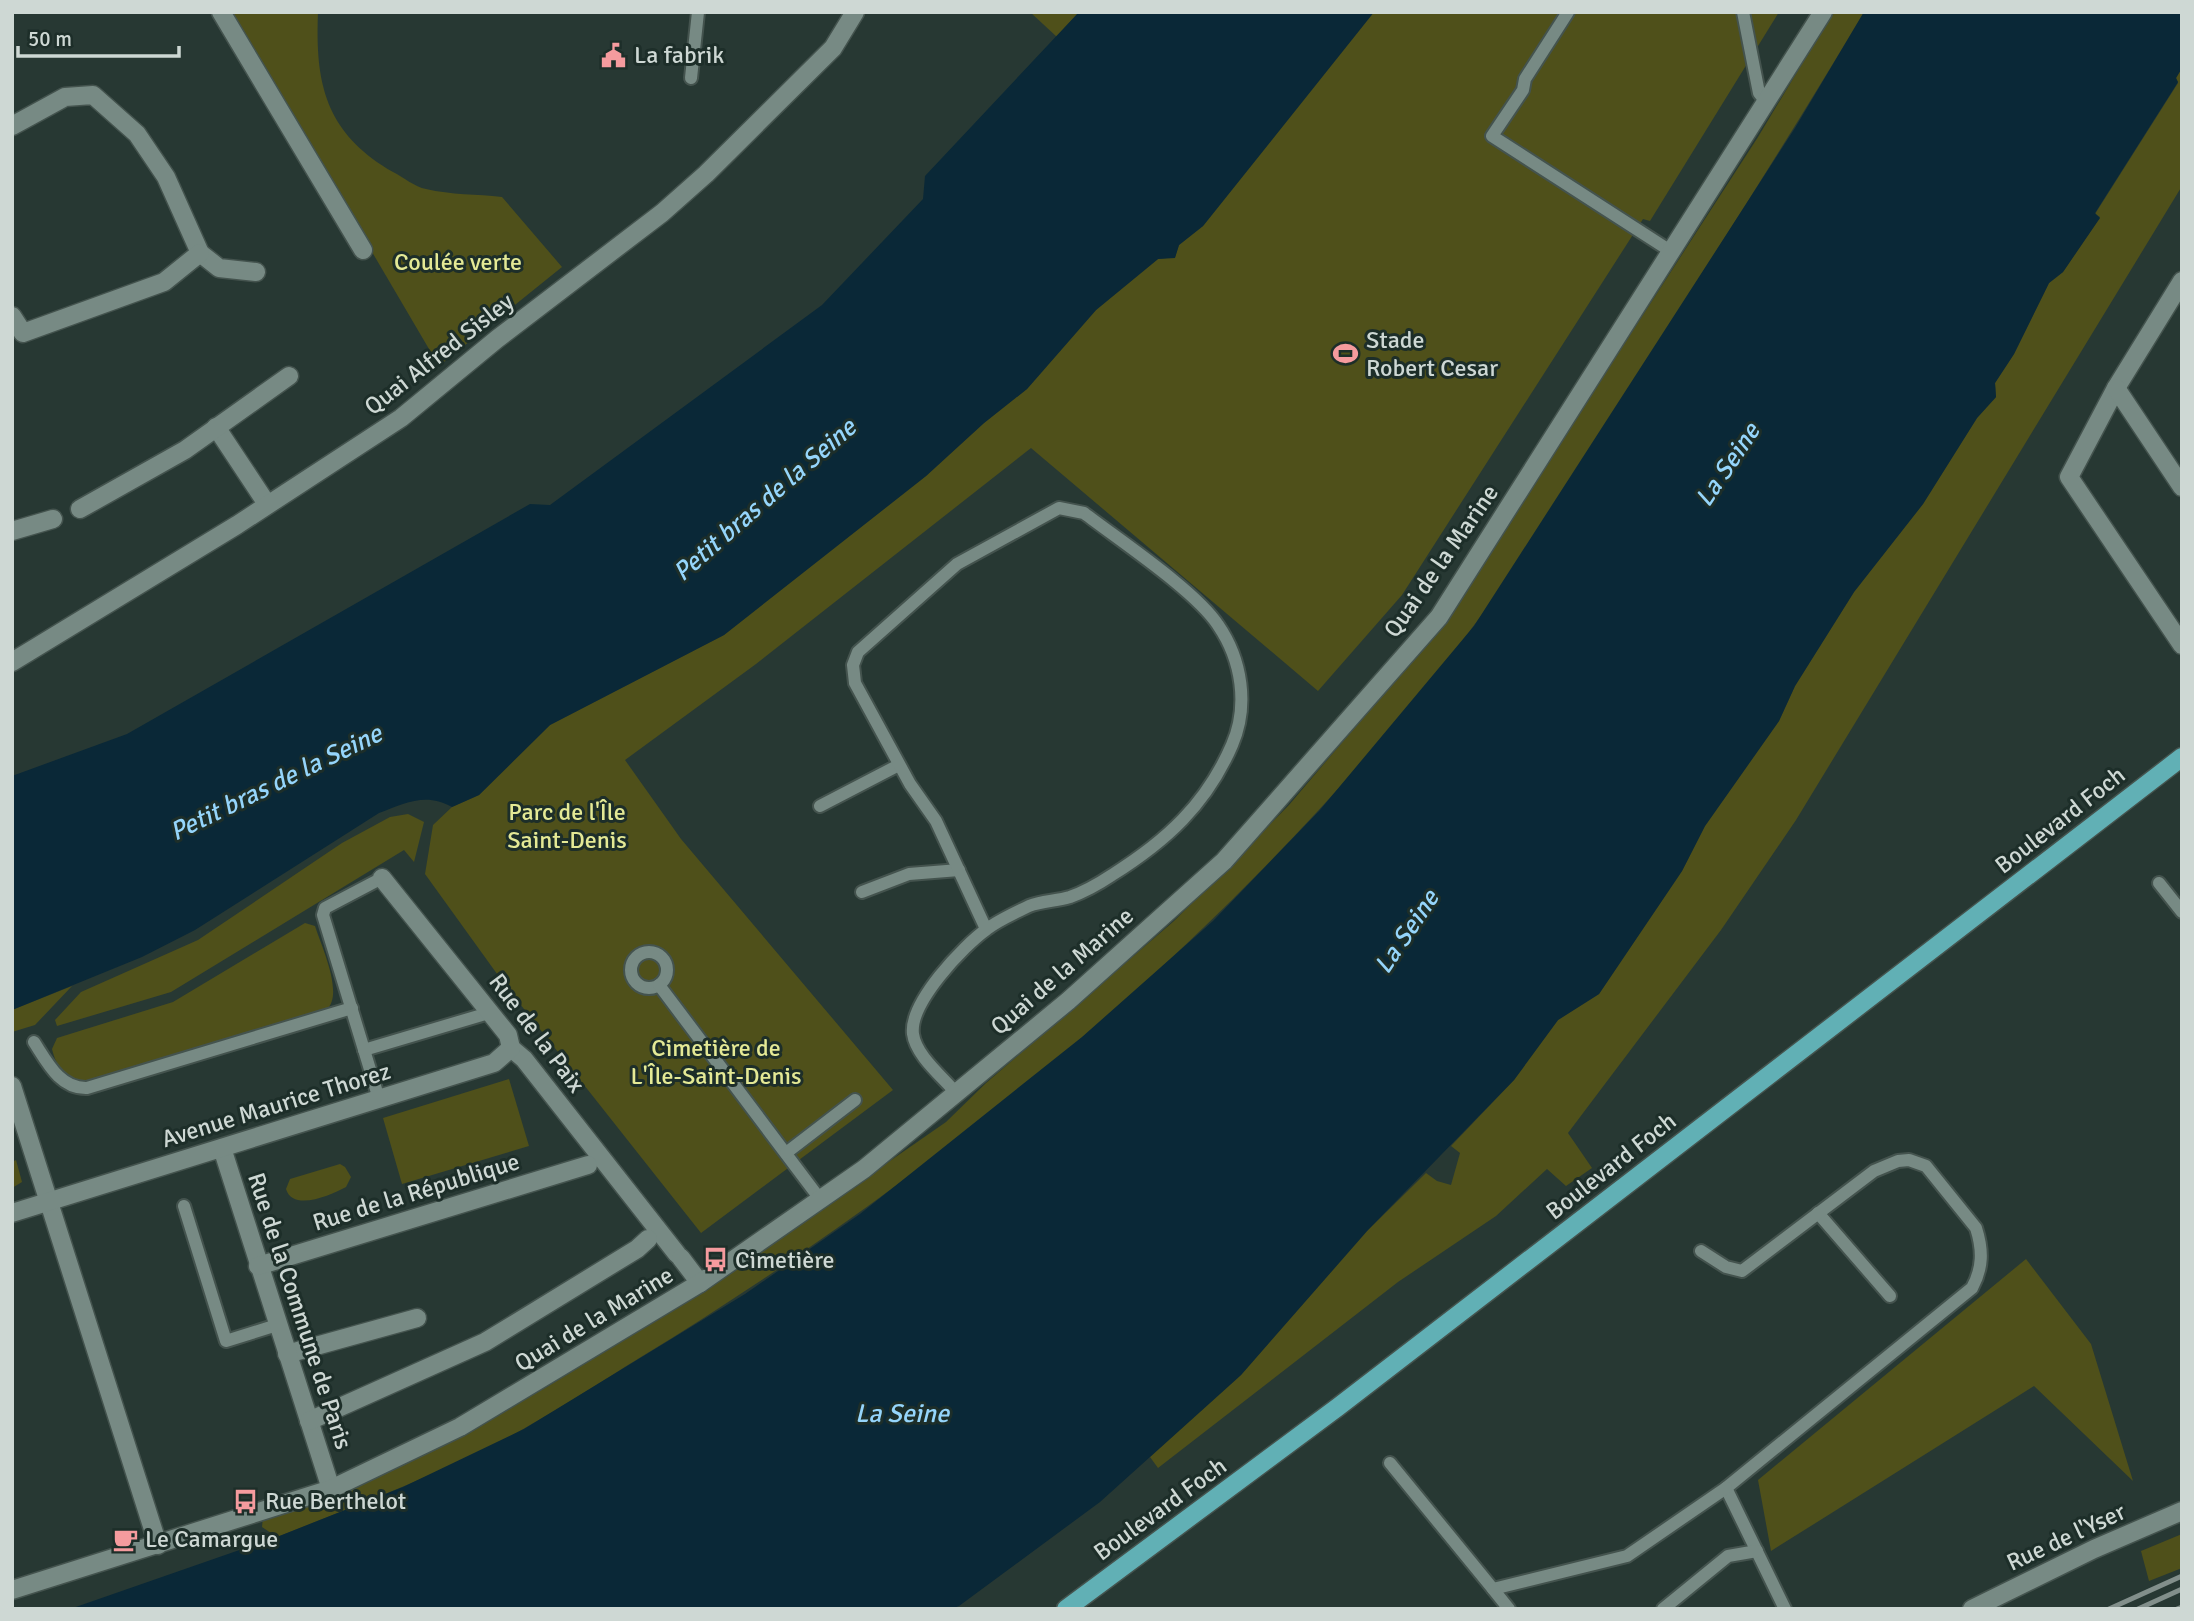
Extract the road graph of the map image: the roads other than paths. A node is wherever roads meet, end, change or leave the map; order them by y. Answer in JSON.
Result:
{"nodes":[{"id":1,"x":221,"y":12,"type":"edge"},
{"id":2,"x":698,"y":12,"type":"edge"},
{"id":3,"x":1568,"y":12,"type":"edge"},
{"id":4,"x":1743,"y":12,"type":"edge"},
{"id":5,"x":1823,"y":12,"type":"edge"},
{"id":6,"x":853,"y":19,"type":"edge"},
{"id":7,"x":691,"y":78,"type":"dead end"},
{"id":8,"x":1767,"y":103,"type":"junction"},
{"id":9,"x":14,"y":122,"type":"edge"},
{"id":10,"x":363,"y":250,"type":"dead end"},
{"id":11,"x":1672,"y":252,"type":"junction"},
{"id":12,"x":200,"y":254,"type":"junction"},
{"id":13,"x":256,"y":272,"type":"dead end"},
{"id":14,"x":2182,"y":281,"type":"edge"},
{"id":15,"x":12,"y":316,"type":"edge"},
{"id":16,"x":289,"y":376,"type":"dead end"},
{"id":17,"x":2116,"y":388,"type":"junction"},
{"id":18,"x":216,"y":428,"type":"junction"},
{"id":19,"x":2182,"y":487,"type":"edge"},
{"id":20,"x":267,"y":504,"type":"junction"},
{"id":21,"x":80,"y":509,"type":"dead end"},
{"id":22,"x":53,"y":519,"type":"dead end"},
{"id":23,"x":12,"y":531,"type":"edge"},
{"id":24,"x":2182,"y":645,"type":"edge"},
{"id":25,"x":12,"y":662,"type":"edge"},
{"id":26,"x":2182,"y":757,"type":"edge"},
{"id":27,"x":900,"y":765,"type":"junction"},
{"id":28,"x":820,"y":806,"type":"dead end"},
{"id":29,"x":959,"y":870,"type":"junction"},
{"id":30,"x":382,"y":877,"type":"joint"},
{"id":31,"x":2159,"y":883,"type":"dead end"},
{"id":32,"x":862,"y":892,"type":"dead end"},
{"id":33,"x":2182,"y":912,"type":"edge"},
{"id":34,"x":986,"y":929,"type":"junction"},
{"id":35,"x":659,"y":985,"type":"dead end"},
{"id":36,"x":352,"y":1008,"type":"junction"},
{"id":37,"x":492,"y":1012,"type":"junction"},
{"id":38,"x":34,"y":1042,"type":"dead end"},
{"id":39,"x":511,"y":1048,"type":"junction"},
{"id":40,"x":364,"y":1050,"type":"junction"},
{"id":41,"x":12,"y":1086,"type":"edge"},
{"id":42,"x":957,"y":1093,"type":"junction"},
{"id":43,"x":379,"y":1099,"type":"junction"},
{"id":44,"x":855,"y":1100,"type":"dead end"},
{"id":45,"x":222,"y":1148,"type":"junction"},
{"id":46,"x":786,"y":1153,"type":"junction"},
{"id":47,"x":588,"y":1165,"type":"dead end"},
{"id":48,"x":821,"y":1199,"type":"junction"},
{"id":49,"x":50,"y":1200,"type":"junction"},
{"id":50,"x":184,"y":1206,"type":"dead end"},
{"id":51,"x":12,"y":1213,"type":"edge"},
{"id":52,"x":1818,"y":1213,"type":"junction"},
{"id":53,"x":648,"y":1239,"type":"dead end"},
{"id":54,"x":1701,"y":1251,"type":"dead end"},
{"id":55,"x":258,"y":1266,"type":"junction"},
{"id":56,"x":700,"y":1283,"type":"junction"},
{"id":57,"x":1890,"y":1296,"type":"dead end"},
{"id":58,"x":417,"y":1318,"type":"dead end"},
{"id":59,"x":277,"y":1325,"type":"junction"},
{"id":60,"x":287,"y":1354,"type":"junction"},
{"id":61,"x":309,"y":1421,"type":"junction"},
{"id":62,"x":1390,"y":1463,"type":"dead end"},
{"id":63,"x":1726,"y":1488,"type":"junction"},
{"id":64,"x":331,"y":1489,"type":"junction"},
{"id":65,"x":2182,"y":1511,"type":"edge"},
{"id":66,"x":158,"y":1545,"type":"junction"},
{"id":67,"x":1757,"y":1551,"type":"junction"},
{"id":68,"x":1493,"y":1589,"type":"junction"},
{"id":69,"x":12,"y":1590,"type":"edge"},
{"id":70,"x":1066,"y":1609,"type":"edge"},
{"id":71,"x":1509,"y":1609,"type":"edge"},
{"id":72,"x":1663,"y":1609,"type":"edge"},
{"id":73,"x":1785,"y":1609,"type":"edge"},
{"id":74,"x":1972,"y":1609,"type":"edge"}],
"edges":[{"from":1,"to":10,"type":"street"},
{"from":2,"to":7,"type":"lane"},
{"from":3,"to":11,"type":"lane"},
{"from":4,"to":8,"type":"lane"},
{"from":5,"to":8,"type":"street","name":"Quai de la Marine"},
{"from":6,"to":20,"type":"street","name":"Quai Alfred Sisley"},
{"from":8,"to":11,"type":"street","name":"Quai de la Marine"},
{"from":9,"to":12,"type":"street"},
{"from":11,"to":42,"type":"street","name":"Quai de la Marine"},
{"from":12,"to":13,"type":"street"},
{"from":12,"to":15,"type":"street"},
{"from":14,"to":17,"type":"street"},
{"from":16,"to":18,"type":"street"},
{"from":17,"to":19,"type":"street"},
{"from":17,"to":24,"type":"street"},
{"from":18,"to":20,"type":"street"},
{"from":18,"to":21,"type":"street"},
{"from":20,"to":25,"type":"street","name":"Quai Alfred Sisley"},
{"from":22,"to":23,"type":"street"},
{"from":26,"to":70,"type":"main road","name":"Boulevard Foch"},
{"from":27,"to":28,"type":"lane"},
{"from":27,"to":29,"type":"lane"},
{"from":27,"to":34,"type":"lane"},
{"from":29,"to":32,"type":"lane"},
{"from":29,"to":34,"type":"lane"},
{"from":30,"to":36,"type":"lane"},
{"from":30,"to":37,"type":"street","name":"Rue de la Paix"},
{"from":31,"to":33,"type":"lane"},
{"from":34,"to":42,"type":"lane"},
{"from":35,"to":46,"type":"lane"},
{"from":36,"to":38,"type":"lane"},
{"from":36,"to":40,"type":"lane"},
{"from":37,"to":39,"type":"street","name":"Rue de la Paix"},
{"from":37,"to":40,"type":"lane"},
{"from":39,"to":43,"type":"street","name":"Avenue Maurice Thorez"},
{"from":39,"to":56,"type":"street","name":"Rue de la Paix"},
{"from":40,"to":43,"type":"lane"},
{"from":41,"to":49,"type":"street"},
{"from":42,"to":48,"type":"street","name":"Quai de la Marine"},
{"from":43,"to":45,"type":"street","name":"Avenue Maurice Thorez"},
{"from":44,"to":46,"type":"lane"},
{"from":45,"to":49,"type":"street","name":"Avenue Maurice Thorez"},
{"from":45,"to":55,"type":"street","name":"Rue de la Commune de Paris"},
{"from":46,"to":48,"type":"lane"},
{"from":47,"to":55,"type":"street","name":"Rue de la République"},
{"from":48,"to":56,"type":"street","name":"Quai de la Marine"},
{"from":49,"to":51,"type":"street","name":"Avenue Maurice Thorez"},
{"from":49,"to":66,"type":"street"},
{"from":50,"to":59,"type":"lane"},
{"from":52,"to":54,"type":"lane"},
{"from":52,"to":57,"type":"lane"},
{"from":52,"to":63,"type":"lane"},
{"from":53,"to":61,"type":"street"},
{"from":55,"to":59,"type":"street","name":"Rue de la Commune de Paris"},
{"from":56,"to":64,"type":"street","name":"Quai de la Marine"},
{"from":58,"to":60,"type":"street"},
{"from":59,"to":60,"type":"street","name":"Rue de la Commune de Paris"},
{"from":60,"to":61,"type":"street","name":"Rue de la Commune de Paris"},
{"from":61,"to":64,"type":"street","name":"Rue de la Commune de Paris"},
{"from":62,"to":68,"type":"lane"},
{"from":63,"to":67,"type":"lane"},
{"from":63,"to":68,"type":"lane"},
{"from":64,"to":66,"type":"street","name":"Quai de la Marine"},
{"from":65,"to":74,"type":"street","name":"Rue de l'Yser"},
{"from":66,"to":69,"type":"street","name":"Quai de la Marine"},
{"from":67,"to":72,"type":"lane"},
{"from":67,"to":73,"type":"lane"},
{"from":68,"to":71,"type":"lane"}]}
